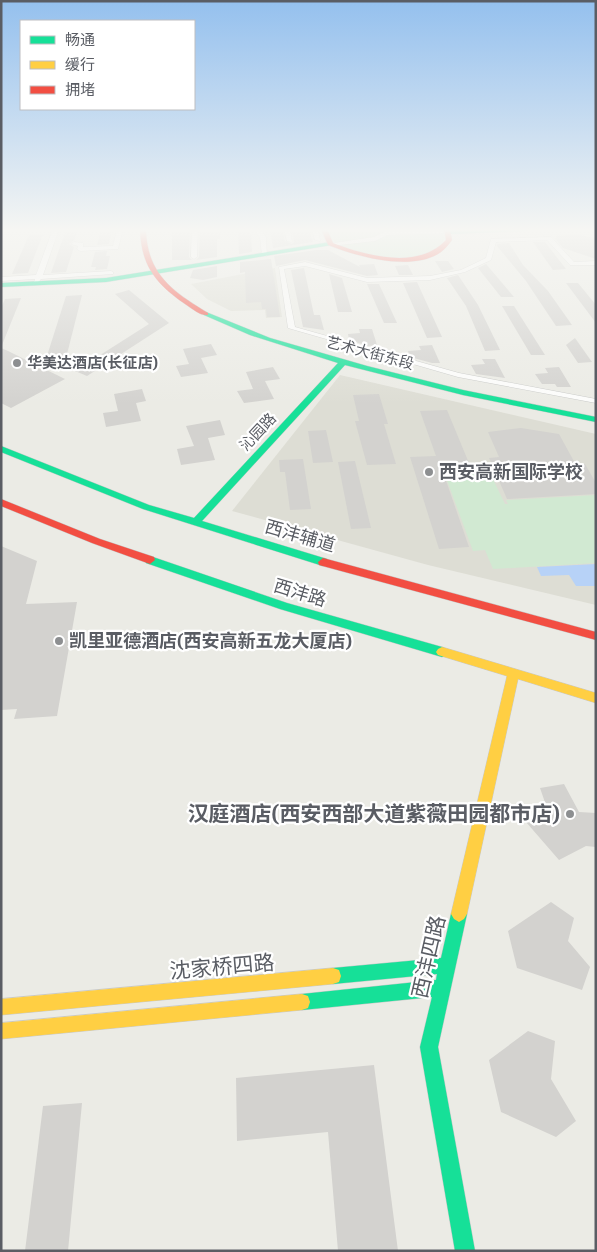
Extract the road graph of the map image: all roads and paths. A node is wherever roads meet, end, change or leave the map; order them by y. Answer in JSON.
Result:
{"nodes":[{"id":1,"x":169,"y":287,"type":"edge"},
{"id":2,"x":285,"y":287,"type":"edge"},
{"id":3,"x":343,"y":362,"type":"junction"},
{"id":4,"x":596,"y":401,"type":"edge"},
{"id":5,"x":596,"y":420,"type":"edge"},
{"id":6,"x":1,"y":440,"type":"edge"},
{"id":7,"x":1,"y":448,"type":"edge"},
{"id":8,"x":1,"y":502,"type":"edge"},
{"id":9,"x":198,"y":520,"type":"junction"},
{"id":10,"x":596,"y":627,"type":"edge"},
{"id":11,"x":596,"y":636,"type":"edge"},
{"id":12,"x":513,"y":674,"type":"junction"},
{"id":13,"x":596,"y":698,"type":"edge"},
{"id":14,"x":447,"y":965,"type":"junction"},
{"id":15,"x":442,"y":988,"type":"junction"},
{"id":16,"x":1,"y":1007,"type":"edge"},
{"id":17,"x":1,"y":1030,"type":"edge"},
{"id":18,"x":465,"y":1251,"type":"edge"}],
"edges":[{"from":1,"to":3,"type":"main road","name":"艺术大街东段"},
{"from":2,"to":4,"type":"street"},
{"from":3,"to":5,"type":"main road","name":"艺术大街东段"},
{"from":3,"to":9,"type":"main road","name":"沁园路"},
{"from":6,"to":9,"type":"main road","name":"西沣辅道"},
{"from":7,"to":9,"type":"main road","name":"西沣辅道"},
{"from":8,"to":12,"type":"main road","name":"西沣路"},
{"from":9,"to":10,"type":"main road","name":"西沣辅道"},
{"from":9,"to":11,"type":"main road","name":"西沣辅道"},
{"from":12,"to":13,"type":"main road","name":"西沣路"},
{"from":12,"to":14,"type":"main road","name":"西沣四路"},
{"from":14,"to":15,"type":"main road","name":"西沣四路"},
{"from":14,"to":16,"type":"main road","name":"沈家桥四路"},
{"from":15,"to":17,"type":"main road"},
{"from":15,"to":18,"type":"main road","name":"西沣四路"}]}
